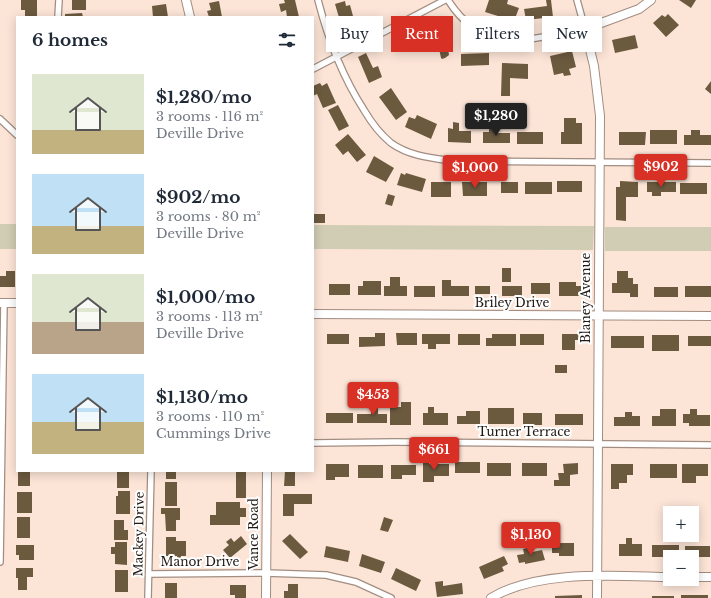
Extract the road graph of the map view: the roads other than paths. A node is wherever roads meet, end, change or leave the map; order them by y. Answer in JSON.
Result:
{"nodes":[{"id":1,"x":58,"y":0,"type":"edge"},
{"id":2,"x":186,"y":0,"type":"edge"},
{"id":3,"x":318,"y":0,"type":"edge"},
{"id":4,"x":446,"y":0,"type":"edge"},
{"id":5,"x":577,"y":0,"type":"edge"},
{"id":6,"x":651,"y":0,"type":"edge"},
{"id":7,"x":58,"y":16,"type":"edge"},
{"id":8,"x":190,"y":16,"type":"edge"},
{"id":9,"x":581,"y":16,"type":"edge"},
{"id":10,"x":602,"y":23,"type":"edge"},
{"id":11,"x":542,"y":37,"type":"edge"},
{"id":12,"x":591,"y":52,"type":"edge"},
{"id":13,"x":336,"y":56,"type":"junction"},
{"id":14,"x":314,"y":68,"type":"edge"},
{"id":15,"x":0,"y":119,"type":"edge"},
{"id":16,"x":16,"y":134,"type":"edge"},
{"id":17,"x":599,"y":162,"type":"junction"},
{"id":18,"x":711,"y":163,"type":"edge"},
{"id":19,"x":2,"y":303,"type":"edge"},
{"id":20,"x":16,"y":303,"type":"edge"},
{"id":21,"x":314,"y":314,"type":"edge"},
{"id":22,"x":598,"y":316,"type":"junction"},
{"id":23,"x":711,"y":316,"type":"edge"},
{"id":24,"x":1,"y":424,"type":"edge"},
{"id":25,"x":314,"y":443,"type":"edge"},
{"id":26,"x":598,"y":444,"type":"junction"},
{"id":27,"x":711,"y":446,"type":"edge"},
{"id":28,"x":151,"y":472,"type":"edge"},
{"id":29,"x":267,"y":472,"type":"edge"},
{"id":30,"x":0,"y":530,"type":"edge"},
{"id":31,"x":0,"y":562,"type":"edge"},
{"id":32,"x":266,"y":573,"type":"junction"},
{"id":33,"x":149,"y":574,"type":"junction"},
{"id":34,"x":598,"y":576,"type":"junction"},
{"id":35,"x":663,"y":577,"type":"edge"},
{"id":36,"x":699,"y":577,"type":"edge"},
{"id":37,"x":711,"y":577,"type":"edge"},
{"id":38,"x":148,"y":598,"type":"edge"},
{"id":39,"x":266,"y":598,"type":"edge"},
{"id":40,"x":391,"y":598,"type":"edge"},
{"id":41,"x":491,"y":598,"type":"edge"},
{"id":42,"x":598,"y":598,"type":"edge"}],
"edges":[{"from":1,"to":7,"type":"street"},
{"from":2,"to":8,"type":"street"},
{"from":3,"to":13,"type":"street"},
{"from":4,"to":11,"type":"street"},
{"from":4,"to":13,"type":"street"},
{"from":5,"to":9,"type":"street","name":"Blaney Avenue"},
{"from":6,"to":10,"type":"street"},
{"from":12,"to":17,"type":"street","name":"Blaney Avenue"},
{"from":13,"to":14,"type":"street"},
{"from":13,"to":17,"type":"street"},
{"from":15,"to":16,"type":"street"},
{"from":17,"to":18,"type":"street"},
{"from":17,"to":22,"type":"street","name":"Blaney Avenue"},
{"from":19,"to":20,"type":"street"},
{"from":19,"to":24,"type":"street"},
{"from":21,"to":22,"type":"street","name":"Briley Drive"},
{"from":22,"to":23,"type":"street","name":"Briley Drive"},
{"from":22,"to":26,"type":"street","name":"Blaney Avenue"},
{"from":24,"to":30,"type":"street"},
{"from":25,"to":26,"type":"street","name":"Turner Terrace"},
{"from":26,"to":27,"type":"street","name":"Turner Terrace"},
{"from":26,"to":34,"type":"street","name":"Blaney Avenue"},
{"from":28,"to":33,"type":"street","name":"Mackey Drive"},
{"from":29,"to":32,"type":"street","name":"Vance Road"},
{"from":30,"to":31,"type":"street"},
{"from":32,"to":33,"type":"street","name":"Manor Drive"},
{"from":32,"to":39,"type":"street","name":"Vance Road"},
{"from":32,"to":40,"type":"street","name":"Manor Drive"},
{"from":33,"to":38,"type":"street","name":"Mackey Drive"},
{"from":34,"to":35,"type":"street"},
{"from":34,"to":41,"type":"street"},
{"from":34,"to":42,"type":"street","name":"Blaney Avenue"},
{"from":36,"to":37,"type":"street"}]}
